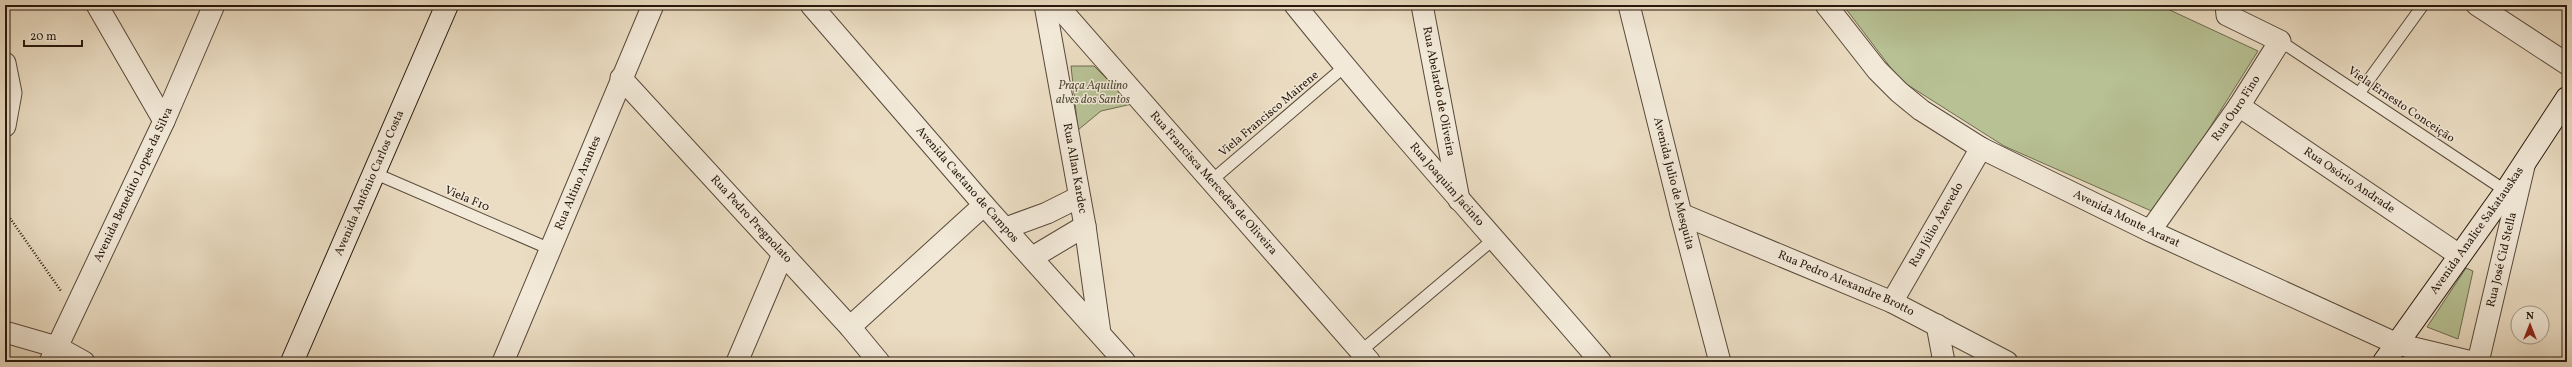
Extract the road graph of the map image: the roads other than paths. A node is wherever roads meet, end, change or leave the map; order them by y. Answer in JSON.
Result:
{"nodes":[{"id":1,"x":97,"y":5,"type":"edge"},
{"id":2,"x":214,"y":5,"type":"edge"},
{"id":3,"x":446,"y":5,"type":"edge"},
{"id":4,"x":653,"y":5,"type":"edge"},
{"id":5,"x":812,"y":5,"type":"edge"},
{"id":6,"x":1046,"y":5,"type":"edge"},
{"id":7,"x":1057,"y":5,"type":"edge"},
{"id":8,"x":1295,"y":5,"type":"edge"},
{"id":9,"x":1422,"y":5,"type":"edge"},
{"id":10,"x":1629,"y":5,"type":"edge"},
{"id":11,"x":1826,"y":5,"type":"edge"},
{"id":12,"x":2226,"y":5,"type":"edge"},
{"id":13,"x":2423,"y":5,"type":"edge"},
{"id":14,"x":2477,"y":5,"type":"edge"},
{"id":15,"x":2280,"y":41,"type":"junction"},
{"id":16,"x":5,"y":62,"type":"edge"},
{"id":17,"x":2567,"y":64,"type":"edge"},
{"id":18,"x":1344,"y":67,"type":"junction"},
{"id":19,"x":621,"y":78,"type":"junction"},
{"id":20,"x":2360,"y":92,"type":"junction"},
{"id":21,"x":2567,"y":98,"type":"edge"},
{"id":22,"x":2239,"y":106,"type":"junction"},
{"id":23,"x":164,"y":121,"type":"junction"},
{"id":24,"x":5,"y":126,"type":"edge"},
{"id":25,"x":1981,"y":148,"type":"junction"},
{"id":26,"x":2526,"y":158,"type":"junction"},
{"id":27,"x":374,"y":173,"type":"junction"},
{"id":28,"x":1211,"y":180,"type":"junction"},
{"id":29,"x":2506,"y":191,"type":"junction"},
{"id":30,"x":1079,"y":197,"type":"junction"},
{"id":31,"x":1459,"y":201,"type":"junction"},
{"id":32,"x":984,"y":205,"type":"junction"},
{"id":33,"x":1681,"y":214,"type":"junction"},
{"id":34,"x":1085,"y":226,"type":"junction"},
{"id":35,"x":1006,"y":228,"type":"junction"},
{"id":36,"x":2150,"y":231,"type":"junction"},
{"id":37,"x":1495,"y":238,"type":"junction"},
{"id":38,"x":550,"y":249,"type":"junction"},
{"id":39,"x":783,"y":254,"type":"junction"},
{"id":40,"x":2459,"y":255,"type":"junction"},
{"id":41,"x":1033,"y":257,"type":"junction"},
{"id":42,"x":1892,"y":302,"type":"junction"},
{"id":43,"x":1937,"y":325,"type":"junction"},
{"id":44,"x":850,"y":327,"type":"junction"},
{"id":45,"x":5,"y":332,"type":"edge"},
{"id":46,"x":1100,"y":333,"type":"junction"},
{"id":47,"x":2397,"y":344,"type":"junction"},
{"id":48,"x":54,"y":354,"type":"edge"},
{"id":49,"x":1365,"y":357,"type":"edge"},
{"id":50,"x":84,"y":362,"type":"edge"},
{"id":51,"x":292,"y":362,"type":"edge"},
{"id":52,"x":503,"y":362,"type":"edge"},
{"id":53,"x":738,"y":362,"type":"edge"},
{"id":54,"x":879,"y":362,"type":"edge"},
{"id":55,"x":1125,"y":362,"type":"edge"},
{"id":56,"x":1601,"y":362,"type":"edge"},
{"id":57,"x":1720,"y":362,"type":"edge"},
{"id":58,"x":1944,"y":362,"type":"edge"},
{"id":59,"x":2006,"y":362,"type":"edge"},
{"id":60,"x":2384,"y":362,"type":"edge"},
{"id":61,"x":2472,"y":362,"type":"edge"},
{"id":62,"x":2478,"y":362,"type":"edge"}],
"edges":[{"from":1,"to":23,"type":"street"},
{"from":2,"to":23,"type":"street","name":"Avenida Benedito Lopes da Silva"},
{"from":3,"to":27,"type":"main road","name":"Avenida Antônio Carlos Costa"},
{"from":4,"to":19,"type":"street","name":"Rua Altino Arantes"},
{"from":5,"to":32,"type":"street","name":"Avenida Caetano de Campos"},
{"from":6,"to":30,"type":"street","name":"Rua Allan Kardec"},
{"from":7,"to":28,"type":"street","name":"Rua Francisca Mercedes de Oliveira"},
{"from":8,"to":18,"type":"street","name":"Rua Joaquim Jacinto"},
{"from":9,"to":31,"type":"street","name":"Rua Abelardo de Oliveira"},
{"from":10,"to":33,"type":"street","name":"Avenida Julio de Mesquita"},
{"from":11,"to":25,"type":"street","name":"Avenida Monte Ararat"},
{"from":12,"to":15,"type":"street"},
{"from":13,"to":20,"type":"lane"},
{"from":14,"to":17,"type":"street"},
{"from":15,"to":20,"type":"lane","name":"Viela Ernesto Conceição"},
{"from":15,"to":22,"type":"street","name":"Rua Ouro Fino"},
{"from":16,"to":24,"type":"street"},
{"from":18,"to":28,"type":"lane","name":"Viela Francisco Mairene"},
{"from":18,"to":31,"type":"street","name":"Rua Joaquim Jacinto"},
{"from":19,"to":38,"type":"street","name":"Rua Altino Arantes"},
{"from":19,"to":39,"type":"street","name":"Rua Pedro Pregnolato"},
{"from":20,"to":29,"type":"lane","name":"Viela Ernesto Conceição"},
{"from":21,"to":26,"type":"main road","name":"Avenida Analice Sakatauskas"},
{"from":22,"to":36,"type":"street","name":"Rua Ouro Fino"},
{"from":22,"to":40,"type":"street","name":"Rua Osório Andrade"},
{"from":23,"to":48,"type":"street","name":"Avenida Benedito Lopes da Silva"},
{"from":25,"to":36,"type":"street","name":"Avenida Monte Ararat"},
{"from":25,"to":42,"type":"street","name":"Rua Júlio Azevedo"},
{"from":26,"to":29,"type":"main road","name":"Avenida Analice Sakatauskas"},
{"from":26,"to":62,"type":"street","name":"Rua José Cid Stella"},
{"from":27,"to":38,"type":"lane","name":"Viela F10"},
{"from":27,"to":51,"type":"main road","name":"Avenida Antônio Carlos Costa"},
{"from":28,"to":49,"type":"street","name":"Rua Francisca Mercedes de Oliveira"},
{"from":29,"to":40,"type":"main road","name":"Avenida Analice Sakatauskas"},
{"from":30,"to":34,"type":"street","name":"Rua Allan Kardec"},
{"from":30,"to":35,"type":"street"},
{"from":31,"to":37,"type":"street","name":"Rua Joaquim Jacinto"},
{"from":32,"to":35,"type":"street","name":"Avenida Caetano de Campos"},
{"from":32,"to":44,"type":"street"},
{"from":33,"to":42,"type":"street","name":"Rua Pedro Alexandre Brotto"},
{"from":33,"to":57,"type":"street","name":"Avenida Julio de Mesquita"},
{"from":34,"to":41,"type":"street"},
{"from":34,"to":46,"type":"street","name":"Rua Allan Kardec"},
{"from":35,"to":41,"type":"street","name":"Avenida Caetano de Campos"},
{"from":36,"to":47,"type":"street","name":"Avenida Monte Ararat"},
{"from":37,"to":49,"type":"lane"},
{"from":37,"to":56,"type":"street","name":"Rua Joaquim Jacinto"},
{"from":38,"to":52,"type":"street","name":"Rua Altino Arantes"},
{"from":39,"to":44,"type":"street","name":"Rua Pedro Pregnolato"},
{"from":39,"to":53,"type":"street"},
{"from":40,"to":47,"type":"main road","name":"Avenida Analice Sakatauskas"},
{"from":41,"to":46,"type":"street","name":"Avenida Caetano de Campos"},
{"from":42,"to":43,"type":"street","name":"Rua Pedro Alexandre Brotto"},
{"from":43,"to":58,"type":"street"},
{"from":43,"to":59,"type":"street","name":"Rua Pedro Alexandre Brotto"},
{"from":44,"to":54,"type":"street","name":"Rua Pedro Pregnolato"},
{"from":45,"to":48,"type":"street"},
{"from":46,"to":55,"type":"street","name":"Avenida Caetano de Campos"},
{"from":47,"to":60,"type":"main road","name":"Avenida Analice Sakatauskas"},
{"from":47,"to":61,"type":"street","name":"Avenida Monte Ararat"},
{"from":48,"to":50,"type":"street"}]}
